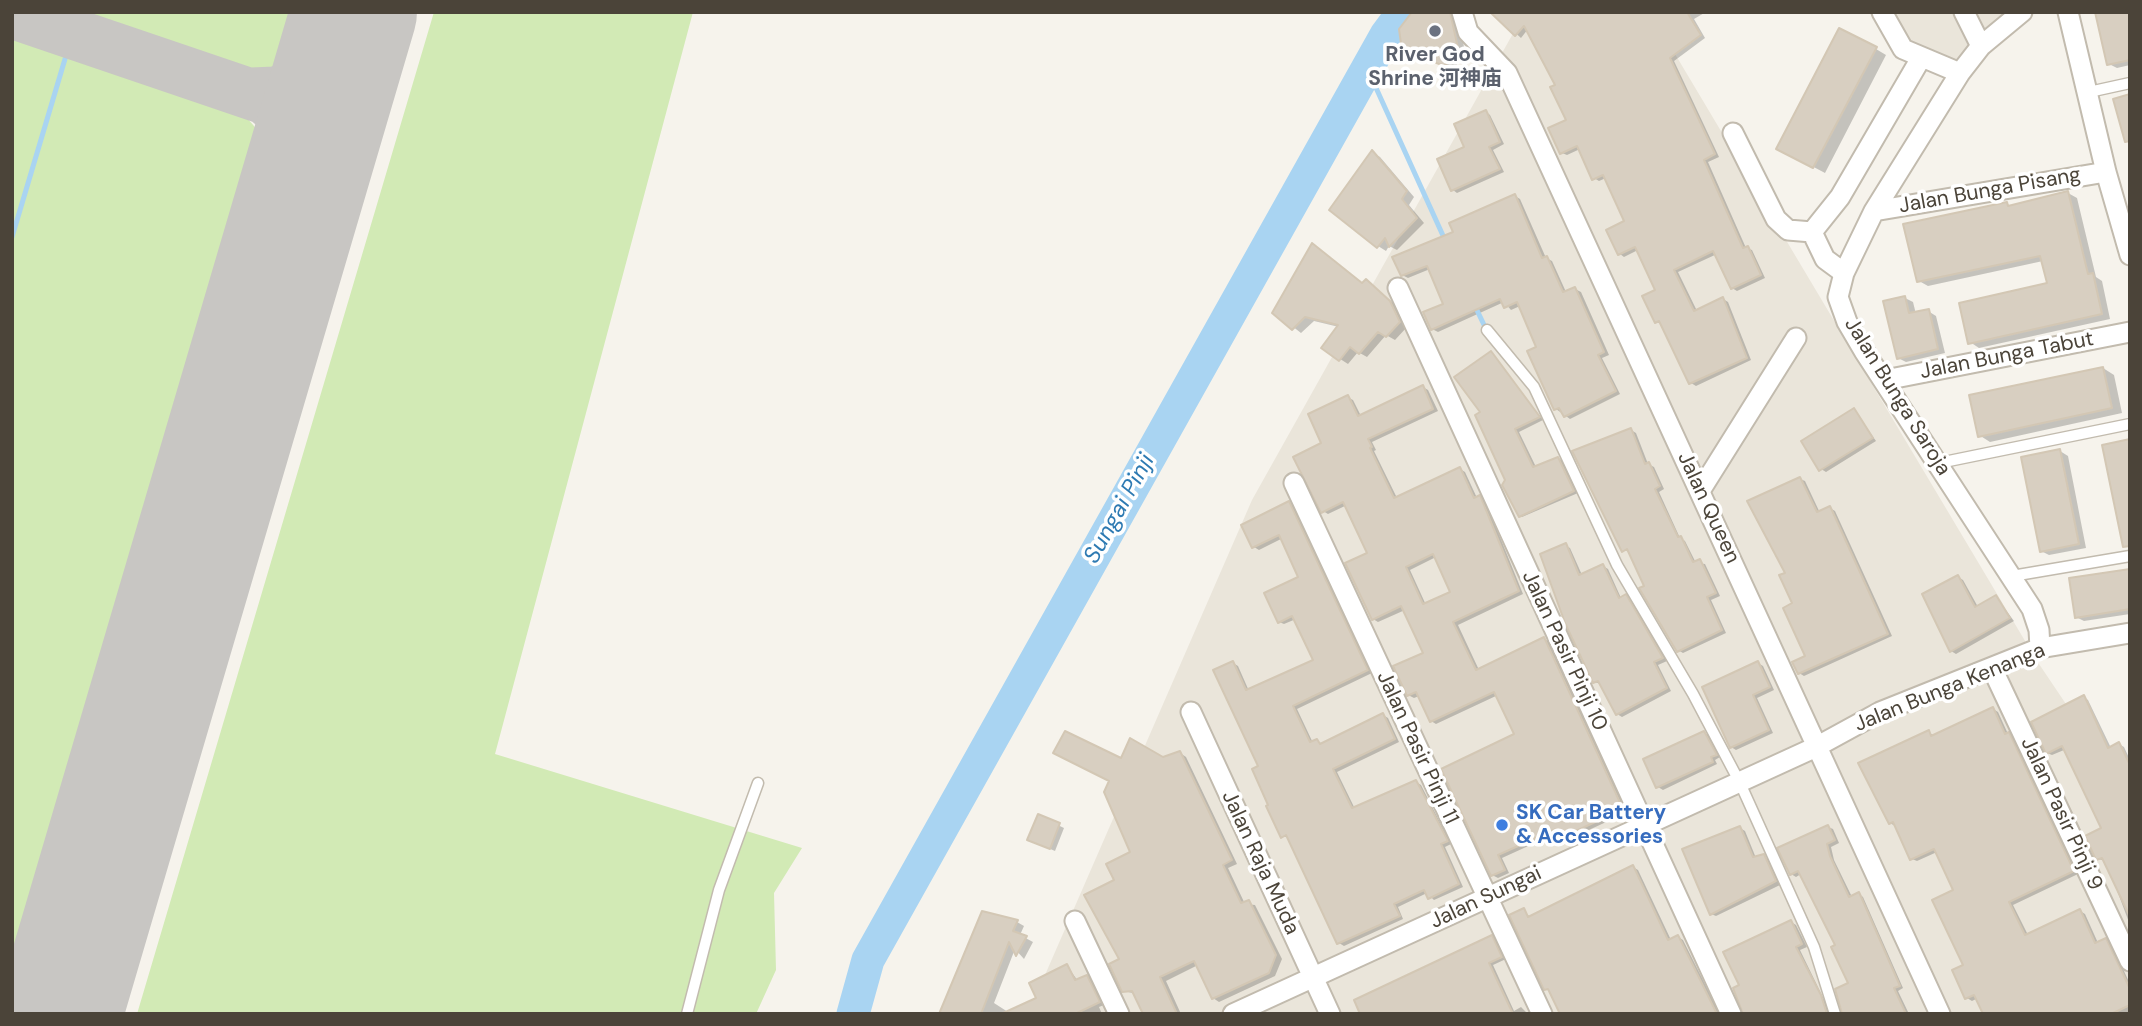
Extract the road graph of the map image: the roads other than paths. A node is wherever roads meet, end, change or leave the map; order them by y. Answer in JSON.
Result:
{"nodes":[{"id":1,"x":1462,"y":12,"type":"edge"},
{"id":2,"x":1882,"y":12,"type":"edge"},
{"id":3,"x":1964,"y":12,"type":"edge"},
{"id":4,"x":2022,"y":12,"type":"edge"},
{"id":5,"x":2068,"y":12,"type":"edge"},
{"id":6,"x":1981,"y":46,"type":"junction"},
{"id":7,"x":1922,"y":58,"type":"junction"},
{"id":8,"x":1960,"y":73,"type":"junction"},
{"id":9,"x":2130,"y":83,"type":"edge"},
{"id":10,"x":2089,"y":92,"type":"junction"},
{"id":11,"x":1733,"y":133,"type":"dead end"},
{"id":12,"x":2106,"y":172,"type":"junction"},
{"id":13,"x":1874,"y":211,"type":"junction"},
{"id":14,"x":1812,"y":232,"type":"junction"},
{"id":15,"x":2130,"y":254,"type":"edge"},
{"id":16,"x":1844,"y":273,"type":"junction"},
{"id":17,"x":1398,"y":288,"type":"dead end"},
{"id":18,"x":1487,"y":330,"type":"dead end"},
{"id":19,"x":2130,"y":332,"type":"edge"},
{"id":20,"x":1796,"y":338,"type":"dead end"},
{"id":21,"x":1885,"y":380,"type":"junction"},
{"id":22,"x":2130,"y":424,"type":"edge"},
{"id":23,"x":1939,"y":463,"type":"junction"},
{"id":24,"x":1294,"y":483,"type":"dead end"},
{"id":25,"x":1700,"y":491,"type":"junction"},
{"id":26,"x":2130,"y":556,"type":"edge"},
{"id":27,"x":2011,"y":576,"type":"junction"},
{"id":28,"x":2130,"y":633,"type":"edge"},
{"id":29,"x":2040,"y":648,"type":"junction"},
{"id":30,"x":1992,"y":667,"type":"junction"},
{"id":31,"x":1191,"y":712,"type":"dead end"},
{"id":32,"x":1816,"y":747,"type":"junction"},
{"id":33,"x":758,"y":783,"type":"dead end"},
{"id":34,"x":1740,"y":783,"type":"junction"},
{"id":35,"x":1644,"y":826,"type":"junction"},
{"id":36,"x":1487,"y":898,"type":"junction"},
{"id":37,"x":1075,"y":920,"type":"dead end"},
{"id":38,"x":2130,"y":961,"type":"edge"},
{"id":39,"x":1313,"y":977,"type":"junction"},
{"id":40,"x":687,"y":1014,"type":"edge"},
{"id":41,"x":1119,"y":1014,"type":"edge"},
{"id":42,"x":1233,"y":1014,"type":"edge"},
{"id":43,"x":1330,"y":1014,"type":"edge"},
{"id":44,"x":1542,"y":1014,"type":"edge"},
{"id":45,"x":1731,"y":1014,"type":"edge"},
{"id":46,"x":1835,"y":1014,"type":"edge"},
{"id":47,"x":1940,"y":1014,"type":"edge"}],
"edges":[{"from":1,"to":25,"type":"street","name":"Jalan Queen"},
{"from":2,"to":7,"type":"street"},
{"from":3,"to":6,"type":"street"},
{"from":4,"to":6,"type":"street","name":"Jalan Bunga Saroja"},
{"from":5,"to":10,"type":"street"},
{"from":6,"to":8,"type":"street","name":"Jalan Bunga Saroja"},
{"from":7,"to":8,"type":"street"},
{"from":7,"to":14,"type":"street"},
{"from":8,"to":13,"type":"street","name":"Jalan Bunga Saroja"},
{"from":9,"to":10,"type":"lane"},
{"from":10,"to":12,"type":"street"},
{"from":11,"to":14,"type":"street"},
{"from":12,"to":13,"type":"street","name":"Jalan Bunga Pisang"},
{"from":12,"to":15,"type":"street"},
{"from":13,"to":16,"type":"street","name":"Jalan Bunga Saroja"},
{"from":14,"to":16,"type":"street"},
{"from":16,"to":21,"type":"street","name":"Jalan Bunga Saroja"},
{"from":17,"to":35,"type":"street","name":"Jalan Pasir Pinji 10"},
{"from":18,"to":34,"type":"lane"},
{"from":19,"to":21,"type":"street","name":"Jalan Bunga Tabut"},
{"from":20,"to":25,"type":"street"},
{"from":21,"to":23,"type":"street","name":"Jalan Bunga Saroja"},
{"from":22,"to":23,"type":"lane"},
{"from":23,"to":27,"type":"street","name":"Jalan Bunga Saroja"},
{"from":24,"to":36,"type":"street","name":"Jalan Pasir Pinji 11"},
{"from":25,"to":32,"type":"street","name":"Jalan Queen"},
{"from":26,"to":27,"type":"lane"},
{"from":27,"to":29,"type":"street","name":"Jalan Bunga Saroja"},
{"from":28,"to":29,"type":"street","name":"Jalan Bunga Kenanga"},
{"from":29,"to":30,"type":"street","name":"Jalan Bunga Kenanga"},
{"from":30,"to":32,"type":"street","name":"Jalan Bunga Kenanga"},
{"from":30,"to":38,"type":"street","name":"Jalan Pasir Pinji 9"},
{"from":31,"to":39,"type":"street","name":"Jalan Raja Muda"},
{"from":32,"to":34,"type":"street","name":"Jalan Sungai"},
{"from":32,"to":47,"type":"street","name":"Jalan Queen"},
{"from":33,"to":40,"type":"lane"},
{"from":34,"to":35,"type":"street","name":"Jalan Sungai"},
{"from":34,"to":46,"type":"lane"},
{"from":35,"to":36,"type":"street","name":"Jalan Sungai"},
{"from":35,"to":45,"type":"street","name":"Jalan Pasir Pinji 10"},
{"from":36,"to":39,"type":"street","name":"Jalan Sungai"},
{"from":36,"to":44,"type":"street","name":"Jalan Pasir Pinji 11"},
{"from":37,"to":41,"type":"street"},
{"from":39,"to":42,"type":"street","name":"Jalan Sungai"},
{"from":39,"to":43,"type":"street","name":"Jalan Raja Muda"}]}
